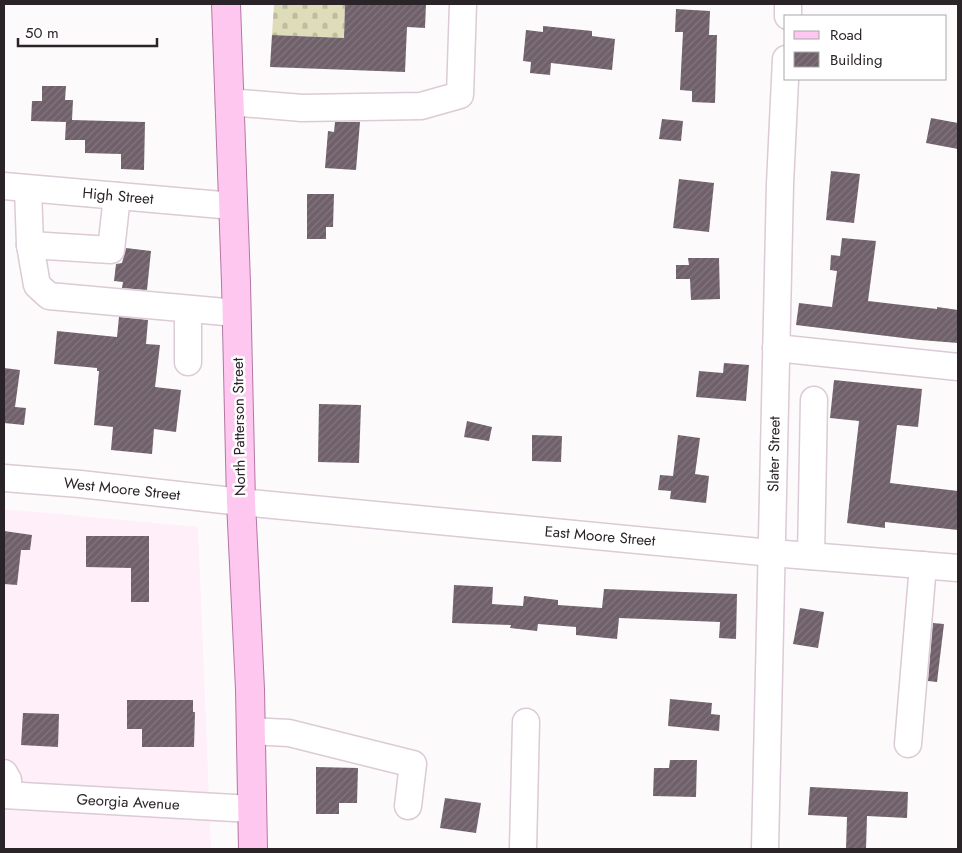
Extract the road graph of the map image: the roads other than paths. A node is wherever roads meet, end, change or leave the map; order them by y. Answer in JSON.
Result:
{"nodes":[{"id":1,"x":226,"y":4,"type":"edge"},
{"id":2,"x":463,"y":4,"type":"edge"},
{"id":3,"x":785,"y":80,"type":"edge"},
{"id":4,"x":229,"y":102,"type":"junction"},
{"id":5,"x":16,"y":188,"type":"edge"},
{"id":6,"x":117,"y":196,"type":"junction"},
{"id":7,"x":233,"y":206,"type":"junction"},
{"id":8,"x":30,"y":245,"type":"junction"},
{"id":9,"x":188,"y":310,"type":"junction"},
{"id":10,"x":236,"y":314,"type":"junction"},
{"id":11,"x":776,"y":348,"type":"junction"},
{"id":12,"x":188,"y":362,"type":"dead end"},
{"id":13,"x":958,"y":367,"type":"edge"},
{"id":14,"x":814,"y":400,"type":"dead end"},
{"id":15,"x":4,"y":478,"type":"edge"},
{"id":16,"x":241,"y":502,"type":"junction"},
{"id":17,"x":772,"y":553,"type":"junction"},
{"id":18,"x":811,"y":556,"type":"junction"},
{"id":19,"x":923,"y":565,"type":"junction"},
{"id":20,"x":958,"y":568,"type":"edge"},
{"id":21,"x":526,"y":722,"type":"dead end"},
{"id":22,"x":251,"y":730,"type":"junction"},
{"id":23,"x":908,"y":744,"type":"dead end"},
{"id":24,"x":5,"y":788,"type":"edge"},
{"id":25,"x":408,"y":806,"type":"dead end"},
{"id":26,"x":252,"y":808,"type":"junction"},
{"id":27,"x":253,"y":849,"type":"edge"},
{"id":28,"x":523,"y":849,"type":"edge"},
{"id":29,"x":765,"y":849,"type":"edge"}],
"edges":[{"from":1,"to":4,"type":"main road","name":"North Patterson Street"},
{"from":2,"to":4,"type":"street"},
{"from":3,"to":11,"type":"street","name":"Slater Street"},
{"from":4,"to":7,"type":"main road","name":"North Patterson Street"},
{"from":5,"to":6,"type":"street","name":"High Street"},
{"from":5,"to":8,"type":"street"},
{"from":6,"to":7,"type":"street","name":"High Street"},
{"from":6,"to":8,"type":"street"},
{"from":7,"to":10,"type":"main road","name":"North Patterson Street"},
{"from":8,"to":9,"type":"street"},
{"from":9,"to":10,"type":"street"},
{"from":9,"to":12,"type":"street"},
{"from":10,"to":16,"type":"main road","name":"North Patterson Street"},
{"from":11,"to":13,"type":"street"},
{"from":11,"to":17,"type":"street","name":"Slater Street"},
{"from":14,"to":18,"type":"street"},
{"from":15,"to":16,"type":"street","name":"West Moore Street"},
{"from":16,"to":17,"type":"street","name":"East Moore Street"},
{"from":16,"to":22,"type":"main road","name":"North Patterson Street"},
{"from":17,"to":18,"type":"street","name":"East Moore Street"},
{"from":17,"to":29,"type":"street","name":"Slater Street"},
{"from":18,"to":19,"type":"street","name":"East Moore Street"},
{"from":19,"to":20,"type":"street","name":"East Moore Street"},
{"from":19,"to":23,"type":"street"},
{"from":21,"to":28,"type":"street"},
{"from":22,"to":25,"type":"street"},
{"from":22,"to":26,"type":"main road","name":"North Patterson Street"},
{"from":24,"to":26,"type":"street","name":"Georgia Avenue"},
{"from":26,"to":27,"type":"main road","name":"North Patterson Street"}]}
